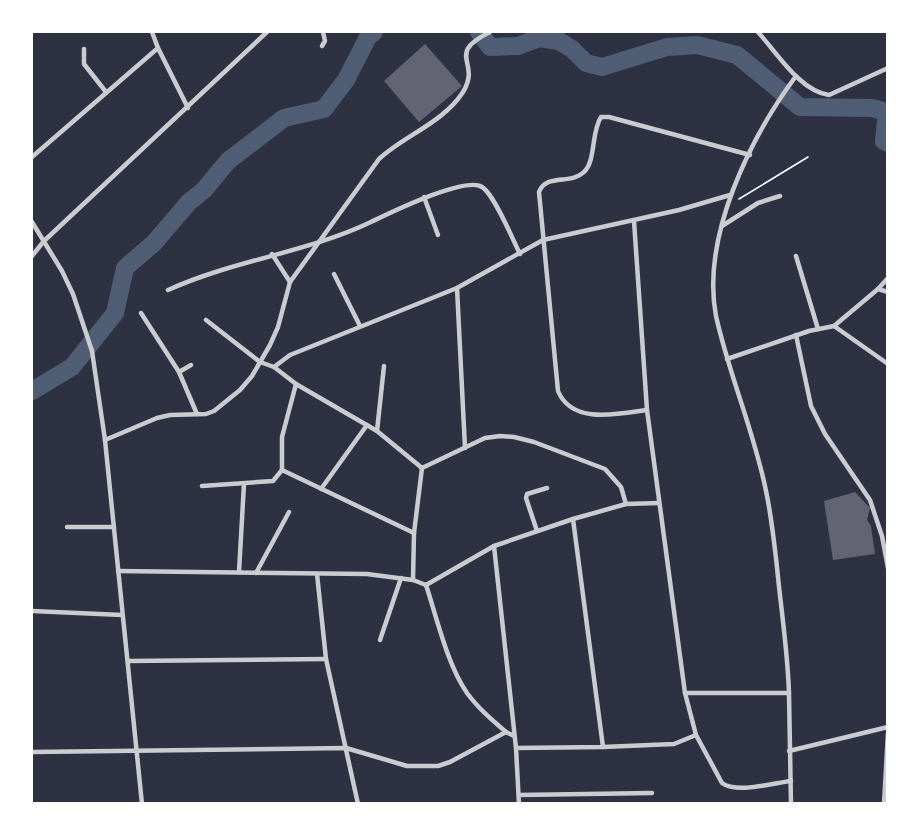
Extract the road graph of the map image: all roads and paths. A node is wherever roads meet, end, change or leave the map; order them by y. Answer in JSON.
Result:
{"nodes":[{"id":1,"x":152,"y":32,"type":"edge"},
{"id":2,"x":257,"y":32,"type":"edge"},
{"id":3,"x":267,"y":32,"type":"edge"},
{"id":4,"x":323,"y":32,"type":"edge"},
{"id":5,"x":490,"y":32,"type":"edge"},
{"id":6,"x":758,"y":32,"type":"edge"},
{"id":7,"x":259,"y":40,"type":"junction"},
{"id":8,"x":322,"y":46,"type":"dead end"},
{"id":9,"x":158,"y":48,"type":"junction"},
{"id":10,"x":84,"y":49,"type":"dead end"},
{"id":11,"x":888,"y":68,"type":"edge"},
{"id":12,"x":796,"y":76,"type":"junction"},
{"id":13,"x":106,"y":92,"type":"junction"},
{"id":14,"x":188,"y":108,"type":"junction"},
{"id":15,"x":750,"y":155,"type":"junction"},
{"id":16,"x":32,"y":157,"type":"edge"},
{"id":17,"x":808,"y":157,"type":"dead end"},
{"id":18,"x":730,"y":195,"type":"junction"},
{"id":19,"x":780,"y":196,"type":"dead end"},
{"id":20,"x":424,"y":197,"type":"junction"},
{"id":21,"x":728,"y":205,"type":"junction"},
{"id":22,"x":634,"y":220,"type":"junction"},
{"id":23,"x":32,"y":222,"type":"edge"},
{"id":24,"x":721,"y":228,"type":"junction"},
{"id":25,"x":438,"y":235,"type":"dead end"},
{"id":26,"x":543,"y":240,"type":"junction"},
{"id":27,"x":44,"y":241,"type":"junction"},
{"id":28,"x":318,"y":242,"type":"junction"},
{"id":29,"x":272,"y":254,"type":"junction"},
{"id":30,"x":520,"y":254,"type":"junction"},
{"id":31,"x":32,"y":256,"type":"edge"},
{"id":32,"x":796,"y":256,"type":"dead end"},
{"id":33,"x":333,"y":274,"type":"dead end"},
{"id":34,"x":888,"y":278,"type":"edge"},
{"id":35,"x":290,"y":282,"type":"junction"},
{"id":36,"x":457,"y":288,"type":"junction"},
{"id":37,"x":878,"y":289,"type":"junction"},
{"id":38,"x":168,"y":290,"type":"dead end"},
{"id":39,"x":888,"y":292,"type":"edge"},
{"id":40,"x":141,"y":312,"type":"dead end"},
{"id":41,"x":206,"y":320,"type":"dead end"},
{"id":42,"x":360,"y":326,"type":"junction"},
{"id":43,"x":834,"y":326,"type":"junction"},
{"id":44,"x":818,"y":329,"type":"junction"},
{"id":45,"x":796,"y":335,"type":"junction"},
{"id":46,"x":727,"y":359,"type":"junction"},
{"id":47,"x":260,"y":362,"type":"junction"},
{"id":48,"x":888,"y":364,"type":"edge"},
{"id":49,"x":191,"y":365,"type":"dead end"},
{"id":50,"x":384,"y":366,"type":"dead end"},
{"id":51,"x":273,"y":367,"type":"junction"},
{"id":52,"x":178,"y":372,"type":"junction"},
{"id":53,"x":296,"y":384,"type":"junction"},
{"id":54,"x":647,"y":410,"type":"junction"},
{"id":55,"x":197,"y":414,"type":"junction"},
{"id":56,"x":367,"y":425,"type":"junction"},
{"id":57,"x":377,"y":431,"type":"junction"},
{"id":58,"x":105,"y":440,"type":"junction"},
{"id":59,"x":465,"y":448,"type":"junction"},
{"id":60,"x":422,"y":468,"type":"junction"},
{"id":61,"x":282,"y":470,"type":"junction"},
{"id":62,"x":244,"y":484,"type":"junction"},
{"id":63,"x":202,"y":486,"type":"dead end"},
{"id":64,"x":547,"y":488,"type":"dead end"},
{"id":65,"x":321,"y":489,"type":"junction"},
{"id":66,"x":659,"y":503,"type":"junction"},
{"id":67,"x":626,"y":504,"type":"junction"},
{"id":68,"x":289,"y":512,"type":"dead end"},
{"id":69,"x":573,"y":519,"type":"junction"},
{"id":70,"x":67,"y":527,"type":"dead end"},
{"id":71,"x":114,"y":527,"type":"junction"},
{"id":72,"x":537,"y":531,"type":"junction"},
{"id":73,"x":414,"y":533,"type":"junction"},
{"id":74,"x":885,"y":535,"type":"edge"},
{"id":75,"x":494,"y":546,"type":"junction"},
{"id":76,"x":888,"y":568,"type":"edge"},
{"id":77,"x":118,"y":571,"type":"junction"},
{"id":78,"x":239,"y":572,"type":"junction"},
{"id":79,"x":256,"y":573,"type":"junction"},
{"id":80,"x":317,"y":574,"type":"junction"},
{"id":81,"x":401,"y":578,"type":"junction"},
{"id":82,"x":413,"y":580,"type":"junction"},
{"id":83,"x":426,"y":585,"type":"junction"},
{"id":84,"x":32,"y":611,"type":"edge"},
{"id":85,"x":122,"y":615,"type":"junction"},
{"id":86,"x":380,"y":640,"type":"dead end"},
{"id":87,"x":326,"y":659,"type":"junction"},
{"id":88,"x":128,"y":661,"type":"junction"},
{"id":89,"x":685,"y":693,"type":"junction"},
{"id":90,"x":789,"y":693,"type":"junction"},
{"id":91,"x":888,"y":727,"type":"edge"},
{"id":92,"x":506,"y":732,"type":"junction"},
{"id":93,"x":888,"y":733,"type":"edge"},
{"id":94,"x":696,"y":735,"type":"junction"},
{"id":95,"x":514,"y":736,"type":"junction"},
{"id":96,"x":603,"y":747,"type":"junction"},
{"id":97,"x":346,"y":748,"type":"junction"},
{"id":98,"x":516,"y":748,"type":"junction"},
{"id":99,"x":789,"y":751,"type":"junction"},
{"id":100,"x":32,"y":752,"type":"edge"},
{"id":101,"x":138,"y":752,"type":"junction"},
{"id":102,"x":886,"y":778,"type":"edge"},
{"id":103,"x":791,"y":781,"type":"junction"},
{"id":104,"x":652,"y":793,"type":"dead end"},
{"id":105,"x":519,"y":795,"type":"junction"},
{"id":106,"x":142,"y":804,"type":"edge"},
{"id":107,"x":358,"y":804,"type":"edge"},
{"id":108,"x":519,"y":804,"type":"edge"},
{"id":109,"x":791,"y":804,"type":"edge"},
{"id":110,"x":884,"y":804,"type":"edge"}],
"edges":[{"from":1,"to":9,"type":"street"},
{"from":2,"to":7,"type":"street"},
{"from":3,"to":7,"type":"street"},
{"from":4,"to":8,"type":"street"},
{"from":5,"to":28,"type":"street"},
{"from":6,"to":12,"type":"street"},
{"from":7,"to":14,"type":"street"},
{"from":9,"to":13,"type":"street"},
{"from":9,"to":14,"type":"street"},
{"from":10,"to":13,"type":"street"},
{"from":11,"to":12,"type":"street"},
{"from":12,"to":15,"type":"street"},
{"from":13,"to":16,"type":"street"},
{"from":14,"to":27,"type":"street"},
{"from":15,"to":18,"type":"street"},
{"from":15,"to":26,"type":"street"},
{"from":17,"to":21,"type":"path"},
{"from":18,"to":21,"type":"street"},
{"from":18,"to":22,"type":"street"},
{"from":19,"to":24,"type":"street"},
{"from":20,"to":25,"type":"street"},
{"from":20,"to":28,"type":"street"},
{"from":20,"to":30,"type":"street"},
{"from":21,"to":24,"type":"street"},
{"from":22,"to":26,"type":"street"},
{"from":22,"to":54,"type":"street"},
{"from":23,"to":27,"type":"street"},
{"from":24,"to":46,"type":"street"},
{"from":26,"to":30,"type":"street"},
{"from":26,"to":54,"type":"street"},
{"from":27,"to":31,"type":"street"},
{"from":27,"to":58,"type":"street"},
{"from":28,"to":29,"type":"street"},
{"from":28,"to":35,"type":"street"},
{"from":29,"to":35,"type":"street"},
{"from":29,"to":38,"type":"street"},
{"from":30,"to":36,"type":"street"},
{"from":32,"to":44,"type":"street"},
{"from":33,"to":42,"type":"street"},
{"from":34,"to":37,"type":"street"},
{"from":35,"to":47,"type":"street"},
{"from":36,"to":42,"type":"street"},
{"from":36,"to":59,"type":"street"},
{"from":37,"to":39,"type":"street"},
{"from":37,"to":43,"type":"street"},
{"from":40,"to":52,"type":"street"},
{"from":41,"to":47,"type":"street"},
{"from":42,"to":51,"type":"street"},
{"from":43,"to":44,"type":"street"},
{"from":43,"to":48,"type":"street"},
{"from":44,"to":45,"type":"street"},
{"from":45,"to":46,"type":"street"},
{"from":45,"to":74,"type":"street"},
{"from":46,"to":90,"type":"street"},
{"from":47,"to":51,"type":"street"},
{"from":47,"to":55,"type":"street"},
{"from":49,"to":52,"type":"street"},
{"from":50,"to":57,"type":"street"},
{"from":51,"to":53,"type":"street"},
{"from":52,"to":55,"type":"street"},
{"from":53,"to":56,"type":"street"},
{"from":53,"to":61,"type":"street"},
{"from":54,"to":66,"type":"street"},
{"from":55,"to":58,"type":"street"},
{"from":56,"to":57,"type":"street"},
{"from":56,"to":65,"type":"street"},
{"from":57,"to":60,"type":"street"},
{"from":58,"to":71,"type":"street"},
{"from":59,"to":60,"type":"street"},
{"from":59,"to":67,"type":"street"},
{"from":60,"to":73,"type":"street"},
{"from":61,"to":62,"type":"street"},
{"from":61,"to":65,"type":"street"},
{"from":62,"to":63,"type":"street"},
{"from":62,"to":78,"type":"street"},
{"from":64,"to":72,"type":"street"},
{"from":65,"to":73,"type":"street"},
{"from":66,"to":67,"type":"street"},
{"from":66,"to":89,"type":"street"},
{"from":67,"to":69,"type":"street"},
{"from":68,"to":79,"type":"street"},
{"from":69,"to":72,"type":"street"},
{"from":69,"to":96,"type":"street"},
{"from":70,"to":71,"type":"street"},
{"from":71,"to":77,"type":"street"},
{"from":72,"to":75,"type":"street"},
{"from":73,"to":82,"type":"street"},
{"from":74,"to":76,"type":"street"},
{"from":75,"to":83,"type":"street"},
{"from":75,"to":95,"type":"street"},
{"from":77,"to":78,"type":"street"},
{"from":77,"to":85,"type":"street"},
{"from":78,"to":79,"type":"street"},
{"from":79,"to":80,"type":"street"},
{"from":80,"to":81,"type":"street"},
{"from":80,"to":87,"type":"street"},
{"from":81,"to":82,"type":"street"},
{"from":81,"to":86,"type":"street"},
{"from":82,"to":83,"type":"street"},
{"from":83,"to":92,"type":"street"},
{"from":84,"to":85,"type":"street"},
{"from":85,"to":88,"type":"street"},
{"from":87,"to":88,"type":"street"},
{"from":87,"to":97,"type":"street"},
{"from":88,"to":101,"type":"street"},
{"from":89,"to":90,"type":"street"},
{"from":89,"to":94,"type":"street"},
{"from":90,"to":99,"type":"street"},
{"from":91,"to":99,"type":"street"},
{"from":92,"to":95,"type":"street"},
{"from":92,"to":97,"type":"street"},
{"from":93,"to":102,"type":"street"},
{"from":94,"to":96,"type":"street"},
{"from":94,"to":103,"type":"street"},
{"from":95,"to":98,"type":"street"},
{"from":96,"to":98,"type":"street"},
{"from":97,"to":101,"type":"street"},
{"from":97,"to":107,"type":"street"},
{"from":98,"to":105,"type":"street"},
{"from":99,"to":103,"type":"street"},
{"from":100,"to":101,"type":"street"},
{"from":101,"to":106,"type":"street"},
{"from":102,"to":110,"type":"street"},
{"from":103,"to":109,"type":"street"},
{"from":104,"to":105,"type":"street"},
{"from":105,"to":108,"type":"street"}]}
